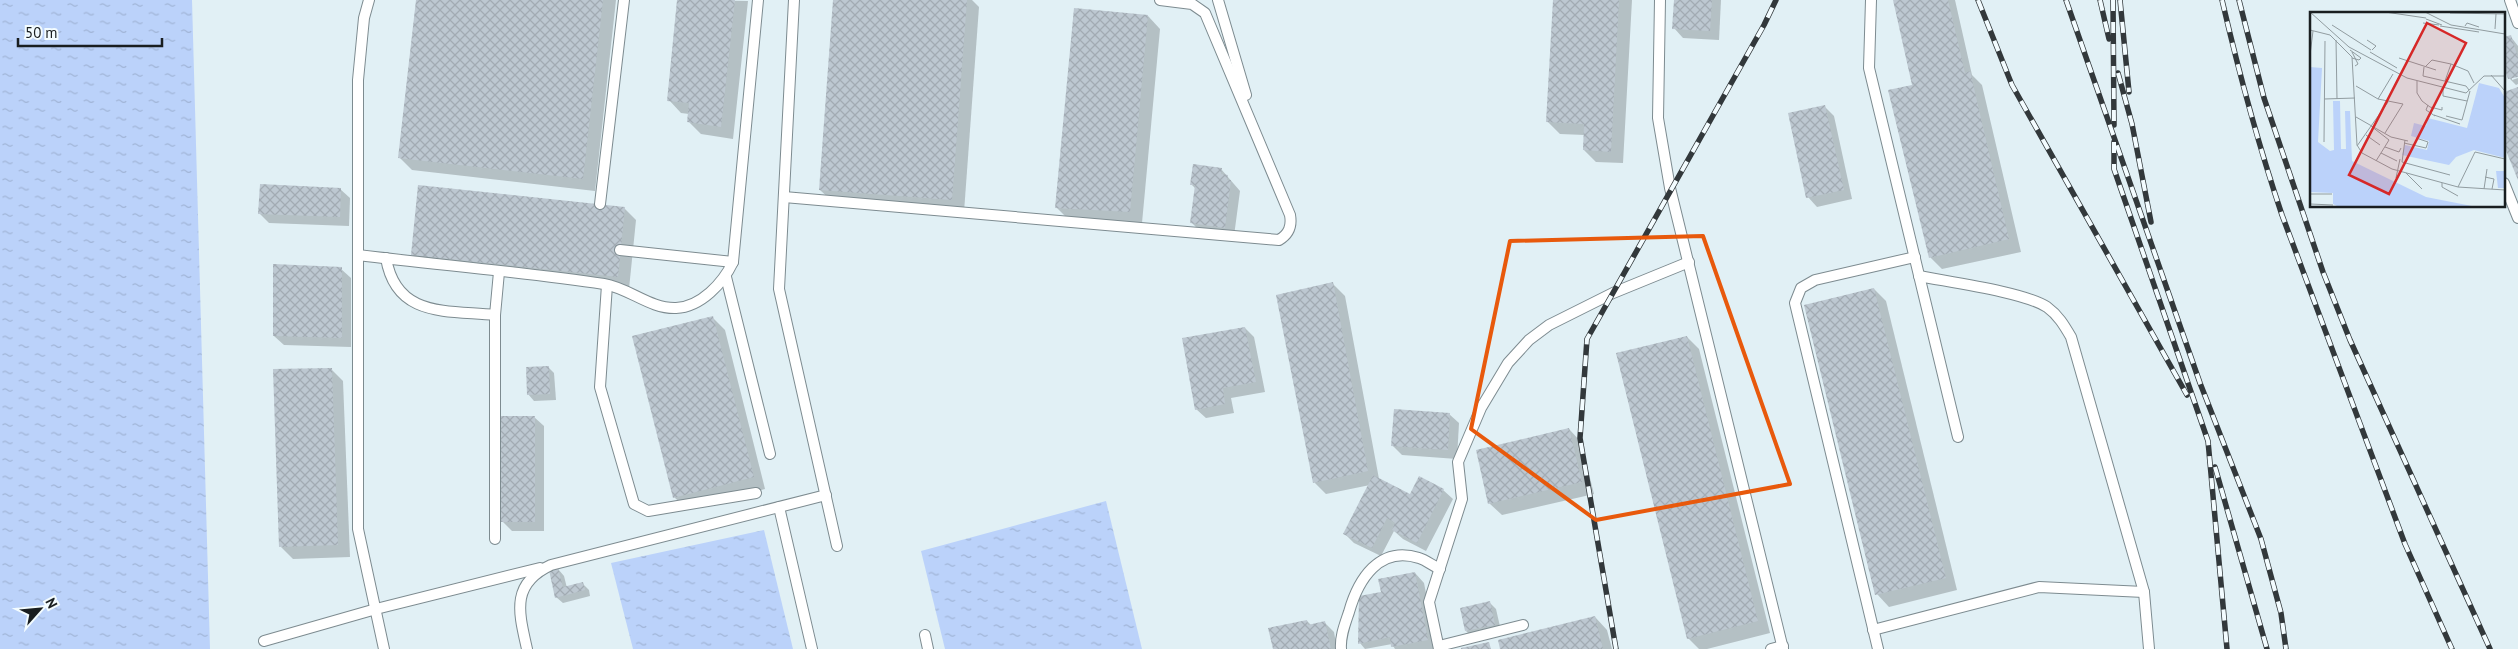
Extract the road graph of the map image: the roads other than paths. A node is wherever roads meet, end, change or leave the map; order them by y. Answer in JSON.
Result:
{"nodes":[{"id":1,"x":369,"y":0,"type":"edge"},
{"id":2,"x":624,"y":0,"type":"edge"},
{"id":3,"x":758,"y":0,"type":"edge"},
{"id":4,"x":794,"y":0,"type":"edge"},
{"id":5,"x":1160,"y":0,"type":"edge"},
{"id":6,"x":1218,"y":0,"type":"edge"},
{"id":7,"x":1660,"y":0,"type":"edge"},
{"id":8,"x":1871,"y":0,"type":"edge"},
{"id":9,"x":2510,"y":0,"type":"edge"},
{"id":10,"x":2518,"y":23,"type":"edge"},
{"id":11,"x":1258,"y":137,"type":"junction"},
{"id":12,"x":2506,"y":187,"type":"edge"},
{"id":13,"x":784,"y":197,"type":"junction"},
{"id":14,"x":600,"y":204,"type":"dead end"},
{"id":15,"x":2518,"y":218,"type":"edge"},
{"id":16,"x":620,"y":250,"type":"dead end"},
{"id":17,"x":358,"y":255,"type":"junction"},
{"id":18,"x":1915,"y":257,"type":"junction"},
{"id":19,"x":386,"y":258,"type":"junction"},
{"id":20,"x":733,"y":262,"type":"junction"},
{"id":21,"x":1689,"y":262,"type":"junction"},
{"id":22,"x":499,"y":272,"type":"junction"},
{"id":23,"x":1919,"y":276,"type":"junction"},
{"id":24,"x":726,"y":277,"type":"junction"},
{"id":25,"x":607,"y":285,"type":"junction"},
{"id":26,"x":495,"y":315,"type":"junction"},
{"id":27,"x":1958,"y":437,"type":"dead end"},
{"id":28,"x":770,"y":454,"type":"dead end"},
{"id":29,"x":756,"y":492,"type":"dead end"},
{"id":30,"x":826,"y":495,"type":"junction"},
{"id":31,"x":779,"y":507,"type":"junction"},
{"id":32,"x":495,"y":539,"type":"dead end"},
{"id":33,"x":837,"y":546,"type":"dead end"},
{"id":34,"x":551,"y":565,"type":"junction"},
{"id":35,"x":1440,"y":569,"type":"junction"},
{"id":36,"x":2144,"y":592,"type":"junction"},
{"id":37,"x":376,"y":609,"type":"junction"},
{"id":38,"x":1523,"y":625,"type":"dead end"},
{"id":39,"x":1873,"y":630,"type":"junction"},
{"id":40,"x":925,"y":635,"type":"dead end"},
{"id":41,"x":264,"y":641,"type":"dead end"},
{"id":42,"x":1439,"y":648,"type":"edge"},
{"id":43,"x":1783,"y":648,"type":"edge"},
{"id":44,"x":384,"y":649,"type":"edge"},
{"id":45,"x":527,"y":649,"type":"edge"},
{"id":46,"x":812,"y":649,"type":"edge"},
{"id":47,"x":928,"y":649,"type":"edge"},
{"id":48,"x":1341,"y":649,"type":"edge"},
{"id":49,"x":1771,"y":649,"type":"edge"},
{"id":50,"x":1878,"y":649,"type":"edge"},
{"id":51,"x":2149,"y":649,"type":"edge"}],
"edges":[{"from":1,"to":17,"type":"lane"},
{"from":2,"to":14,"type":"lane"},
{"from":3,"to":20,"type":"lane"},
{"from":4,"to":13,"type":"lane"},
{"from":5,"to":11,"type":"lane"},
{"from":6,"to":11,"type":"lane"},
{"from":7,"to":21,"type":"lane"},
{"from":8,"to":18,"type":"lane"},
{"from":9,"to":10,"type":"lane"},
{"from":11,"to":13,"type":"lane"},
{"from":12,"to":15,"type":"lane"},
{"from":13,"to":30,"type":"lane"},
{"from":16,"to":20,"type":"lane"},
{"from":17,"to":19,"type":"lane"},
{"from":17,"to":37,"type":"lane"},
{"from":18,"to":23,"type":"lane"},
{"from":18,"to":39,"type":"lane"},
{"from":19,"to":22,"type":"lane"},
{"from":19,"to":26,"type":"lane"},
{"from":20,"to":24,"type":"lane"},
{"from":21,"to":35,"type":"lane"},
{"from":21,"to":43,"type":"lane"},
{"from":22,"to":25,"type":"lane"},
{"from":22,"to":26,"type":"lane"},
{"from":23,"to":27,"type":"lane"},
{"from":23,"to":36,"type":"lane"},
{"from":24,"to":25,"type":"lane"},
{"from":24,"to":28,"type":"lane"},
{"from":25,"to":29,"type":"lane"},
{"from":26,"to":32,"type":"lane"},
{"from":30,"to":31,"type":"lane"},
{"from":30,"to":33,"type":"lane"},
{"from":31,"to":34,"type":"lane"},
{"from":31,"to":46,"type":"lane"},
{"from":34,"to":37,"type":"lane"},
{"from":34,"to":45,"type":"lane"},
{"from":35,"to":42,"type":"lane"},
{"from":35,"to":48,"type":"lane"},
{"from":36,"to":39,"type":"lane"},
{"from":36,"to":51,"type":"lane"},
{"from":37,"to":41,"type":"lane"},
{"from":37,"to":44,"type":"lane"},
{"from":38,"to":42,"type":"lane"},
{"from":39,"to":50,"type":"lane"},
{"from":40,"to":47,"type":"lane"},
{"from":43,"to":49,"type":"lane"}]}
